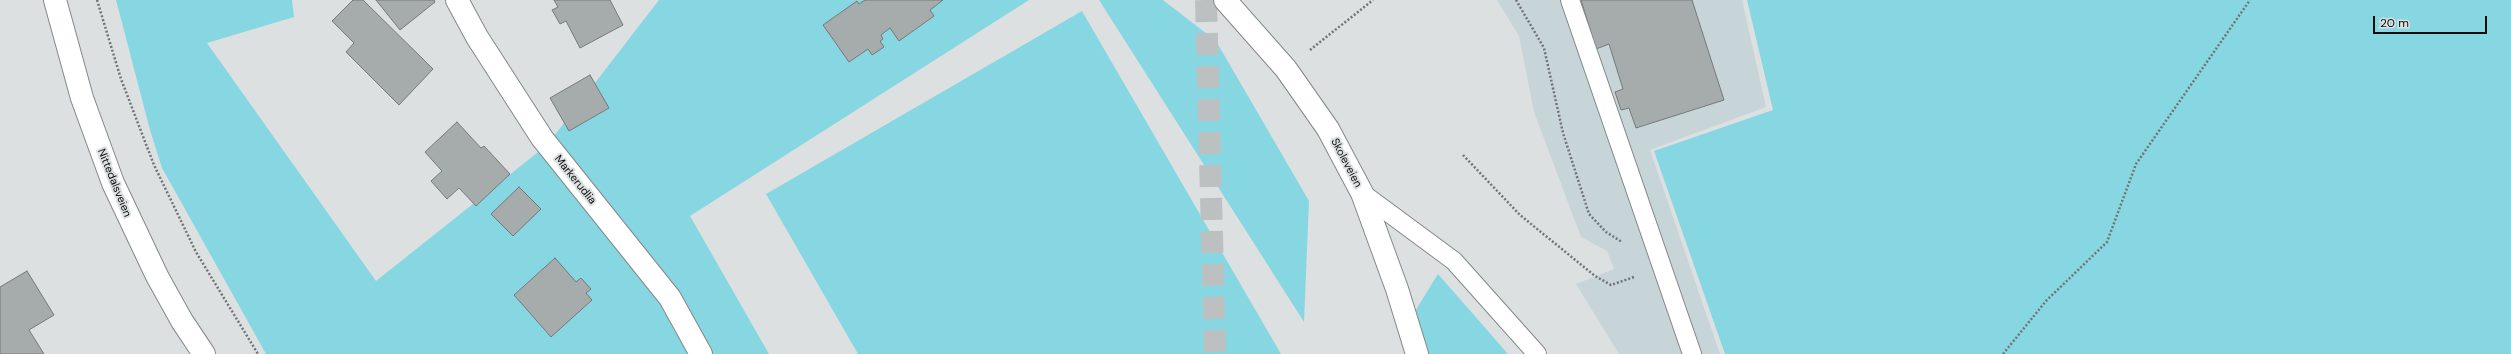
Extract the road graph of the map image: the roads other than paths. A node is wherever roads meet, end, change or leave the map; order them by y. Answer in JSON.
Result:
{"nodes":[{"id":1,"x":55,"y":0,"type":"edge"},
{"id":2,"x":457,"y":0,"type":"edge"},
{"id":3,"x":1225,"y":0,"type":"edge"},
{"id":4,"x":1570,"y":0,"type":"edge"},
{"id":5,"x":1362,"y":193,"type":"junction"},
{"id":6,"x":204,"y":354,"type":"edge"},
{"id":7,"x":701,"y":354,"type":"edge"},
{"id":8,"x":1417,"y":354,"type":"edge"},
{"id":9,"x":1537,"y":354,"type":"edge"},
{"id":10,"x":1692,"y":354,"type":"edge"}],
"edges":[{"from":1,"to":6,"type":"street","name":"Nittedalsveien"},
{"from":2,"to":7,"type":"street","name":"Markerudlia"},
{"from":3,"to":5,"type":"street","name":"Skoleveien"},
{"from":4,"to":10,"type":"lane"},
{"from":5,"to":8,"type":"street","name":"Skoleveien"},
{"from":5,"to":9,"type":"lane"}]}
